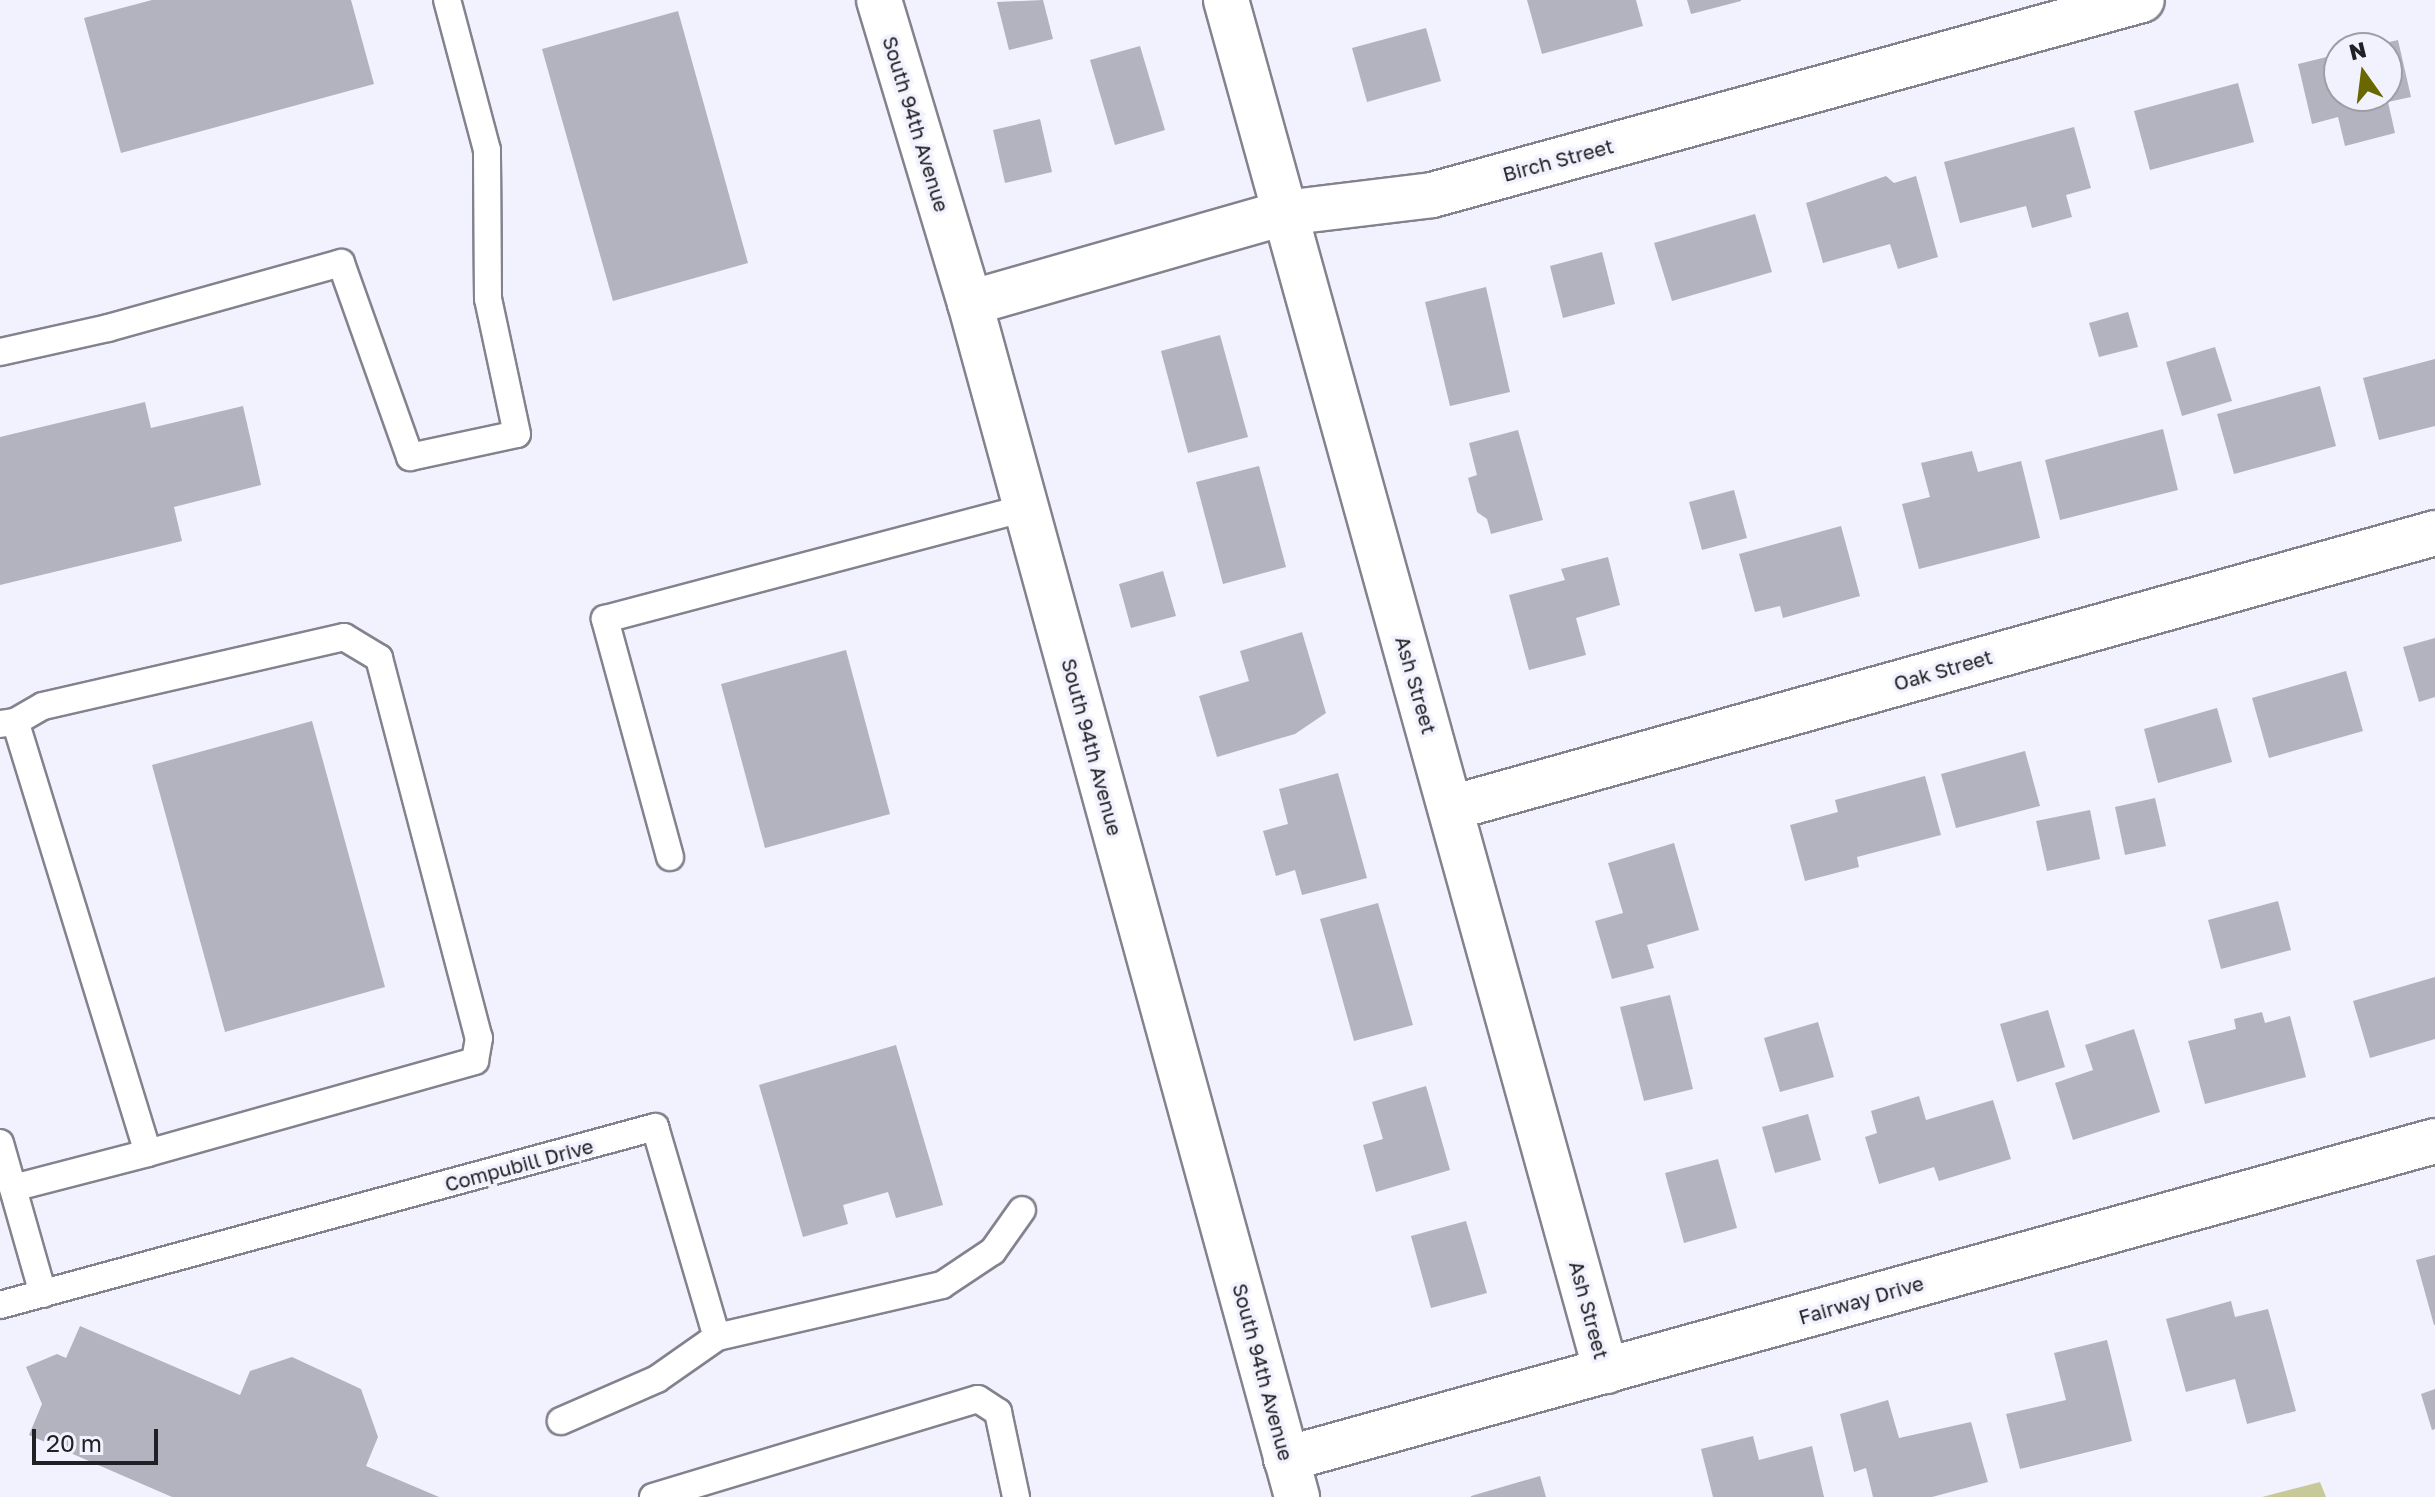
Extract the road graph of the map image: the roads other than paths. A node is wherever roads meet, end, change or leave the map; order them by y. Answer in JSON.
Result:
{"nodes":[{"id":1,"x":447,"y":0,"type":"edge"},
{"id":2,"x":879,"y":0,"type":"edge"},
{"id":3,"x":1226,"y":0,"type":"edge"},
{"id":4,"x":2142,"y":0,"type":"edge"},
{"id":5,"x":1284,"y":213,"type":"junction"},
{"id":6,"x":970,"y":303,"type":"junction"},
{"id":7,"x":0,"y":352,"type":"edge"},
{"id":8,"x":1026,"y":508,"type":"junction"},
{"id":9,"x":2435,"y":533,"type":"edge"},
{"id":10,"x":7,"y":723,"type":"edge"},
{"id":11,"x":1451,"y":808,"type":"junction"},
{"id":12,"x":670,"y":857,"type":"dead end"},
{"id":13,"x":2435,"y":1141,"type":"edge"},
{"id":14,"x":0,"y":1143,"type":"edge"},
{"id":15,"x":148,"y":1153,"type":"junction"},
{"id":16,"x":13,"y":1188,"type":"junction"},
{"id":17,"x":1022,"y":1210,"type":"dead end"},
{"id":18,"x":43,"y":1294,"type":"junction"},
{"id":19,"x":0,"y":1305,"type":"edge"},
{"id":20,"x":717,"y":1337,"type":"junction"},
{"id":21,"x":1606,"y":1371,"type":"junction"},
{"id":22,"x":561,"y":1421,"type":"dead end"},
{"id":23,"x":1292,"y":1478,"type":"edge"},
{"id":24,"x":653,"y":1497,"type":"edge"},
{"id":25,"x":1016,"y":1497,"type":"edge"}],
"edges":[{"from":1,"to":7,"type":"lane"},
{"from":2,"to":6,"type":"street","name":"South 94th Avenue"},
{"from":3,"to":5,"type":"street","name":"Ash Street"},
{"from":4,"to":5,"type":"street","name":"Birch Street"},
{"from":5,"to":6,"type":"street","name":"Birch Street"},
{"from":5,"to":11,"type":"street","name":"Ash Street"},
{"from":6,"to":8,"type":"street","name":"South 94th Avenue"},
{"from":8,"to":12,"type":"lane"},
{"from":8,"to":23,"type":"street","name":"South 94th Avenue"},
{"from":9,"to":11,"type":"street","name":"Oak Street"},
{"from":10,"to":15,"type":"lane"},
{"from":10,"to":15,"type":"lane"},
{"from":11,"to":21,"type":"street","name":"Ash Street"},
{"from":13,"to":21,"type":"street","name":"Fairway Drive"},
{"from":14,"to":16,"type":"lane"},
{"from":15,"to":16,"type":"lane"},
{"from":16,"to":18,"type":"lane"},
{"from":17,"to":20,"type":"lane"},
{"from":18,"to":19,"type":"lane","name":"Compubill Drive"},
{"from":18,"to":20,"type":"lane","name":"Compubill Drive"},
{"from":20,"to":22,"type":"lane"},
{"from":21,"to":23,"type":"street","name":"Fairway Drive"},
{"from":24,"to":25,"type":"lane"}]}
